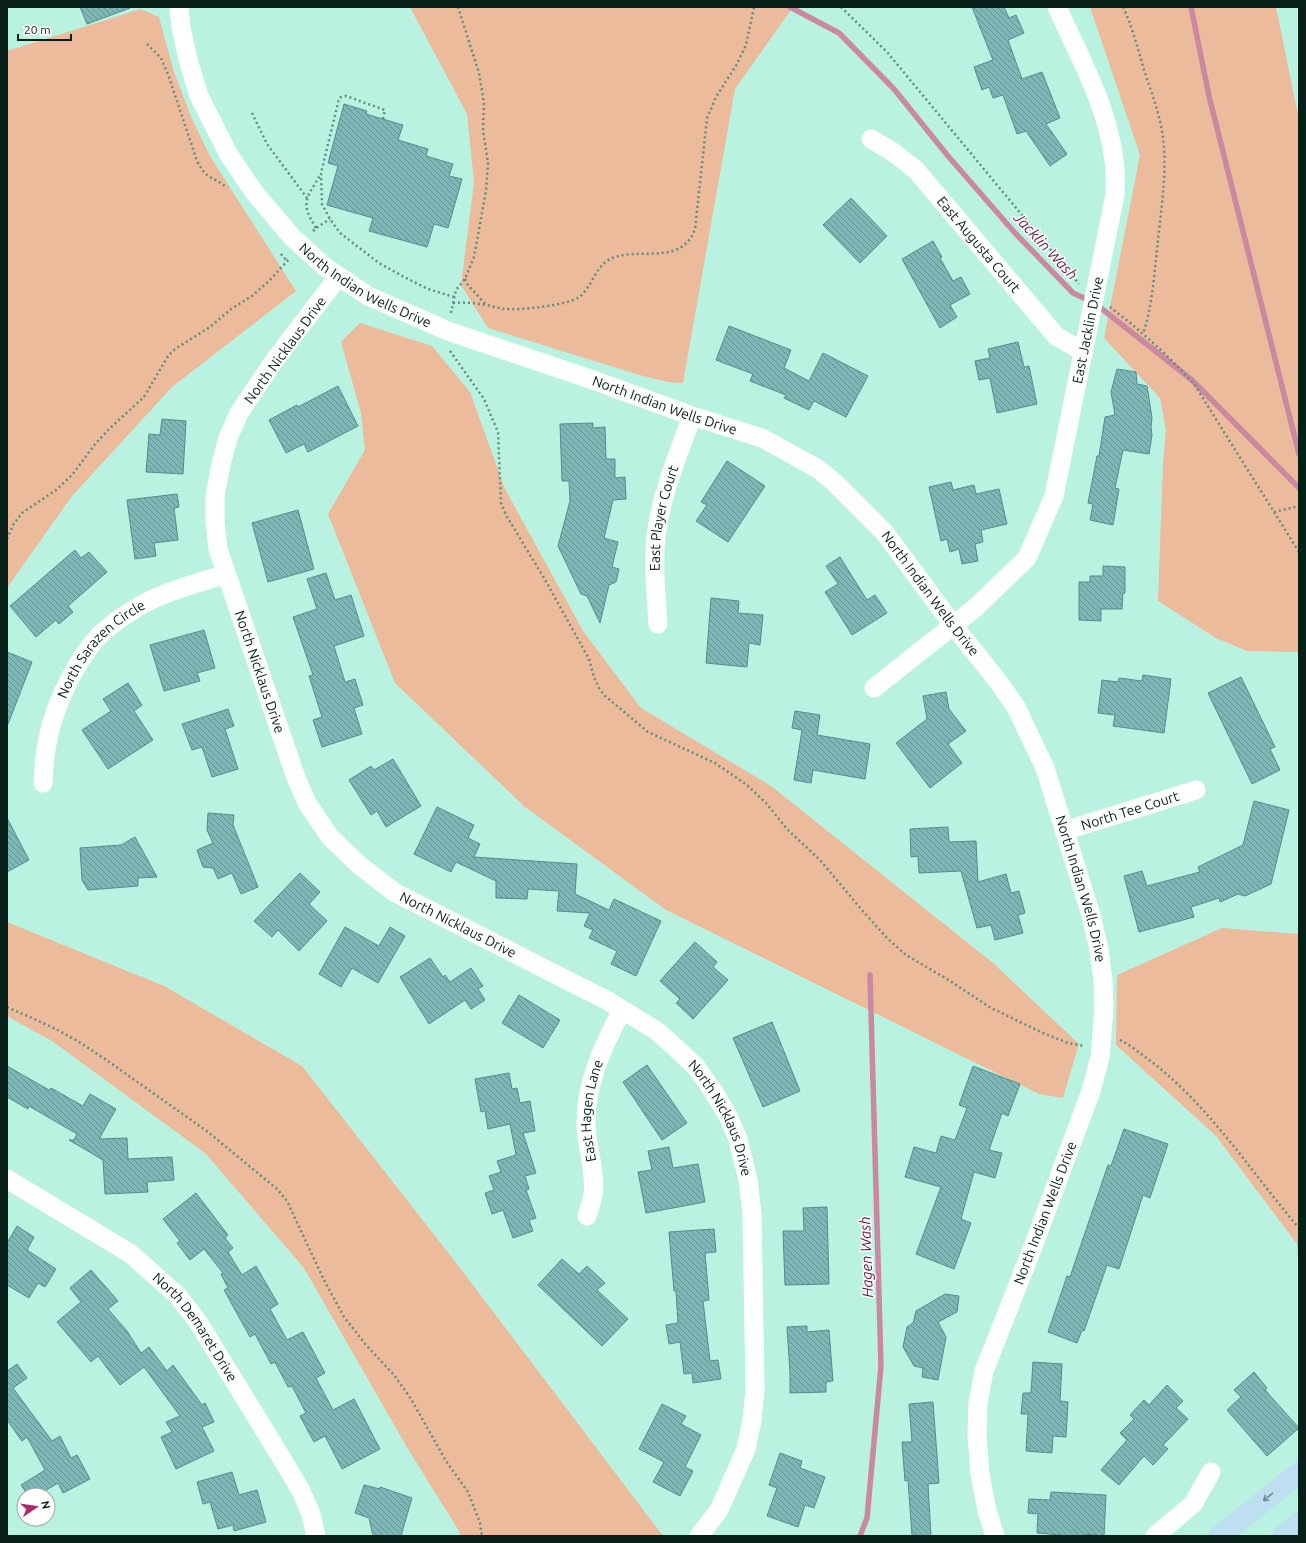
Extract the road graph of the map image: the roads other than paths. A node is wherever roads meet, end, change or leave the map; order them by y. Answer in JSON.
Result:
{"nodes":[{"id":1,"x":179,"y":7,"type":"edge"},
{"id":2,"x":1057,"y":7,"type":"edge"},
{"id":3,"x":871,"y":140,"type":"dead end"},
{"id":4,"x":338,"y":277,"type":"junction"},
{"id":5,"x":1084,"y":352,"type":"junction"},
{"id":6,"x":692,"y":416,"type":"junction"},
{"id":7,"x":226,"y":574,"type":"junction"},
{"id":8,"x":658,"y":624,"type":"dead end"},
{"id":9,"x":953,"y":625,"type":"junction"},
{"id":10,"x":874,"y":688,"type":"dead end"},
{"id":11,"x":43,"y":783,"type":"dead end"},
{"id":12,"x":1196,"y":790,"type":"dead end"},
{"id":13,"x":1064,"y":831,"type":"junction"},
{"id":14,"x":622,"y":1010,"type":"junction"},
{"id":15,"x":7,"y":1179,"type":"edge"},
{"id":16,"x":587,"y":1216,"type":"dead end"},
{"id":17,"x":1211,"y":1472,"type":"dead end"},
{"id":18,"x":1299,"y":1473,"type":"edge"},
{"id":19,"x":1299,"y":1523,"type":"edge"},
{"id":20,"x":316,"y":1536,"type":"edge"},
{"id":21,"x":699,"y":1536,"type":"edge"},
{"id":22,"x":995,"y":1536,"type":"edge"},
{"id":23,"x":1155,"y":1536,"type":"edge"},
{"id":24,"x":1220,"y":1536,"type":"edge"},
{"id":25,"x":1283,"y":1536,"type":"edge"}],
"edges":[{"from":1,"to":4,"type":"street","name":"North Indian Wells Drive"},
{"from":2,"to":5,"type":"street","name":"East Jacklin Drive"},
{"from":3,"to":5,"type":"street","name":"East Augusta Court"},
{"from":4,"to":6,"type":"street","name":"North Indian Wells Drive"},
{"from":4,"to":7,"type":"street","name":"North Nicklaus Drive"},
{"from":5,"to":9,"type":"street","name":"East Jacklin Drive"},
{"from":6,"to":8,"type":"street","name":"East Player Court"},
{"from":6,"to":9,"type":"street","name":"North Indian Wells Drive"},
{"from":7,"to":11,"type":"street","name":"North Sarazen Circle"},
{"from":7,"to":14,"type":"street","name":"North Nicklaus Drive"},
{"from":9,"to":10,"type":"street","name":"East Jacklin Drive"},
{"from":9,"to":13,"type":"street","name":"North Indian Wells Drive"},
{"from":12,"to":13,"type":"street","name":"North Tee Court"},
{"from":13,"to":22,"type":"street","name":"North Indian Wells Drive"},
{"from":14,"to":16,"type":"street","name":"East Hagen Lane"},
{"from":14,"to":21,"type":"street","name":"North Nicklaus Drive"},
{"from":15,"to":20,"type":"street","name":"North Demaret Drive"},
{"from":17,"to":23,"type":"street"},
{"from":18,"to":24,"type":"main road","one_way":true},
{"from":19,"to":25,"type":"main road"}]}
